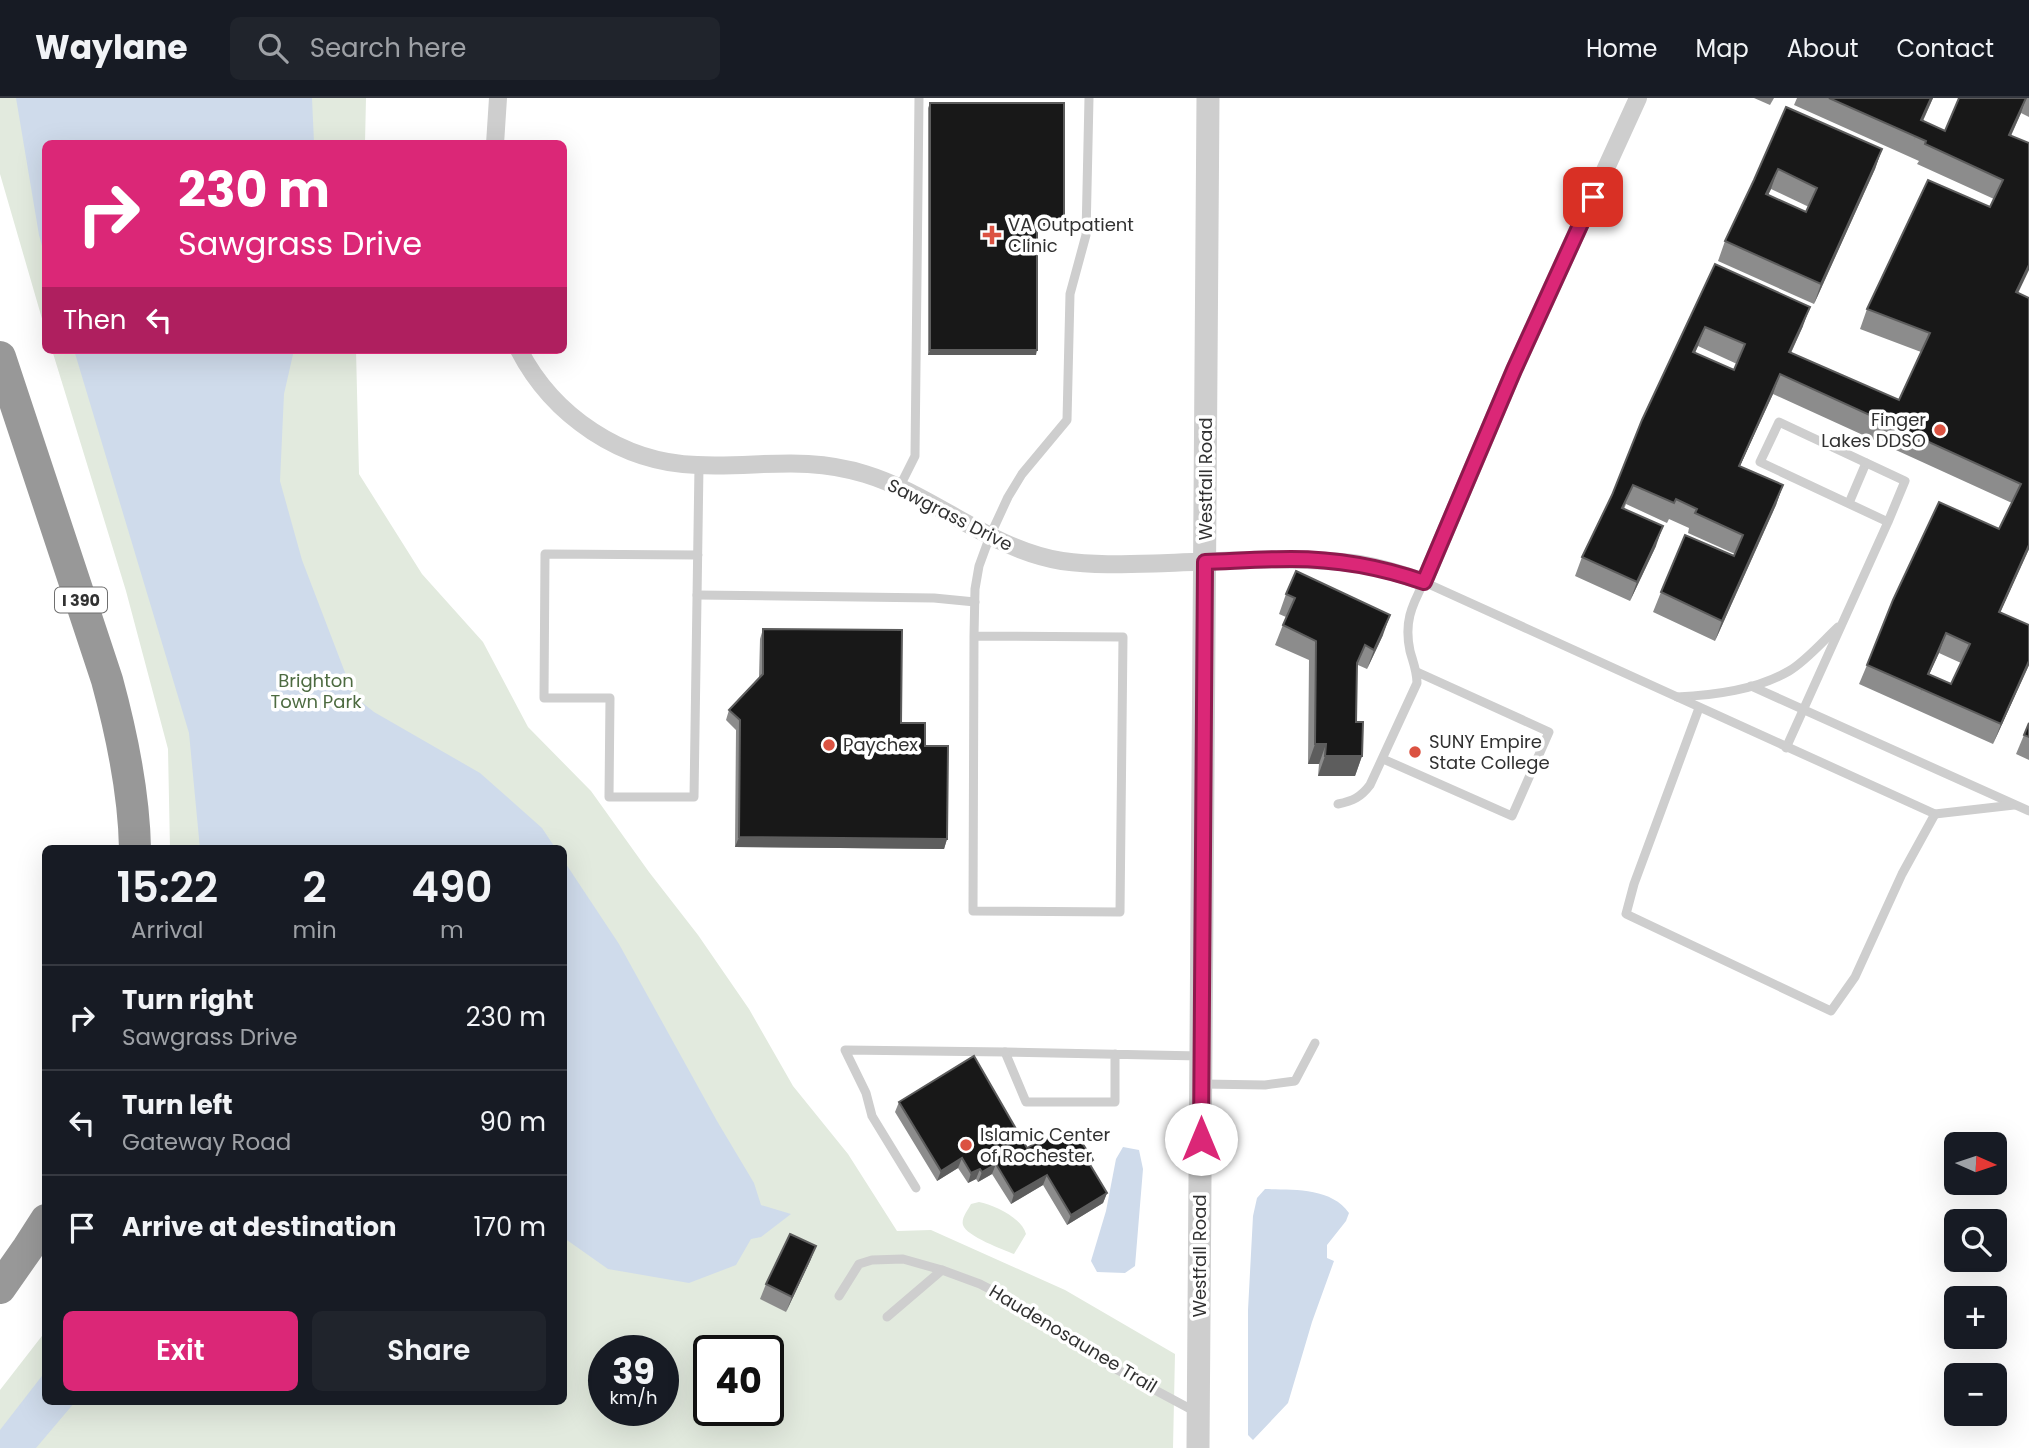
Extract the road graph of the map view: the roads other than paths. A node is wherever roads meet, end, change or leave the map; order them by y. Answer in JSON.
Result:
{"nodes":[{"id":1,"x":498,"y":98,"type":"edge"},
{"id":2,"x":919,"y":98,"type":"edge"},
{"id":3,"x":1089,"y":98,"type":"edge"},
{"id":4,"x":1208,"y":98,"type":"edge"},
{"id":5,"x":1638,"y":98,"type":"edge"},
{"id":6,"x":495,"y":140,"type":"edge"},
{"id":7,"x":522,"y":354,"type":"edge"},
{"id":8,"x":0,"y":357,"type":"edge"},
{"id":9,"x":1867,"y":463,"type":"junction"},
{"id":10,"x":699,"y":466,"type":"junction"},
{"id":11,"x":900,"y":488,"type":"junction"},
{"id":12,"x":1849,"y":503,"type":"junction"},
{"id":13,"x":1888,"y":522,"type":"junction"},
{"id":14,"x":990,"y":536,"type":"junction"},
{"id":15,"x":698,"y":555,"type":"junction"},
{"id":16,"x":1205,"y":562,"type":"junction"},
{"id":17,"x":1424,"y":582,"type":"junction"},
{"id":18,"x":697,"y":595,"type":"junction"},
{"id":19,"x":975,"y":602,"type":"junction"},
{"id":20,"x":1843,"y":622,"type":"junction"},
{"id":21,"x":974,"y":636,"type":"junction"},
{"id":22,"x":1417,"y":672,"type":"junction"},
{"id":23,"x":1751,"y":687,"type":"junction"},
{"id":24,"x":1675,"y":697,"type":"junction"},
{"id":25,"x":1699,"y":708,"type":"junction"},
{"id":26,"x":1802,"y":710,"type":"junction"},
{"id":27,"x":1786,"y":748,"type":"junction"},
{"id":28,"x":1383,"y":758,"type":"junction"},
{"id":29,"x":1338,"y":804,"type":"dead end"},
{"id":30,"x":2014,"y":805,"type":"junction"},
{"id":31,"x":2029,"y":811,"type":"edge"},
{"id":32,"x":1935,"y":814,"type":"junction"},
{"id":33,"x":135,"y":845,"type":"edge"},
{"id":34,"x":1315,"y":1043,"type":"dead end"},
{"id":35,"x":1005,"y":1052,"type":"junction"},
{"id":36,"x":1115,"y":1054,"type":"junction"},
{"id":37,"x":1202,"y":1056,"type":"junction"},
{"id":38,"x":1201,"y":1084,"type":"junction"},
{"id":39,"x":916,"y":1188,"type":"dead end"},
{"id":40,"x":42,"y":1227,"type":"edge"},
{"id":41,"x":942,"y":1269,"type":"junction"},
{"id":42,"x":0,"y":1289,"type":"edge"},
{"id":43,"x":839,"y":1296,"type":"dead end"},
{"id":44,"x":887,"y":1317,"type":"dead end"},
{"id":45,"x":1198,"y":1413,"type":"junction"},
{"id":46,"x":1198,"y":1448,"type":"edge"}],
"edges":[{"from":1,"to":6,"type":"street"},
{"from":2,"to":11,"type":"lane"},
{"from":3,"to":14,"type":"lane"},
{"from":4,"to":16,"type":"street","name":"Westfall Road"},
{"from":5,"to":17,"type":"street"},
{"from":7,"to":10,"type":"street","name":"Sawgrass Drive"},
{"from":8,"to":33,"type":"highway","number":"I 390"},
{"from":9,"to":12,"type":"lane"},
{"from":9,"to":12,"type":"lane"},
{"from":9,"to":13,"type":"lane"},
{"from":10,"to":11,"type":"street","name":"Sawgrass Drive"},
{"from":10,"to":15,"type":"lane"},
{"from":11,"to":14,"type":"street","name":"Sawgrass Drive"},
{"from":12,"to":13,"type":"lane"},
{"from":13,"to":20,"type":"lane"},
{"from":14,"to":16,"type":"street","name":"Sawgrass Drive"},
{"from":14,"to":19,"type":"lane"},
{"from":15,"to":18,"type":"lane"},
{"from":15,"to":18,"type":"lane"},
{"from":16,"to":17,"type":"street","name":"Sawgrass Drive"},
{"from":16,"to":37,"type":"street","name":"Westfall Road"},
{"from":17,"to":22,"type":"lane"},
{"from":17,"to":24,"type":"lane"},
{"from":18,"to":19,"type":"lane"},
{"from":19,"to":21,"type":"lane"},
{"from":20,"to":23,"type":"lane"},
{"from":20,"to":26,"type":"lane"},
{"from":21,"to":21,"type":"lane"},
{"from":22,"to":28,"type":"lane"},
{"from":22,"to":28,"type":"lane"},
{"from":23,"to":24,"type":"lane"},
{"from":23,"to":26,"type":"lane"},
{"from":24,"to":25,"type":"lane"},
{"from":25,"to":27,"type":"lane"},
{"from":25,"to":32,"type":"lane"},
{"from":26,"to":27,"type":"lane"},
{"from":26,"to":30,"type":"lane"},
{"from":27,"to":32,"type":"lane"},
{"from":28,"to":29,"type":"lane"},
{"from":30,"to":31,"type":"lane"},
{"from":30,"to":32,"type":"lane"},
{"from":34,"to":38,"type":"lane"},
{"from":35,"to":36,"type":"lane"},
{"from":35,"to":36,"type":"lane"},
{"from":35,"to":39,"type":"lane"},
{"from":36,"to":37,"type":"lane"},
{"from":37,"to":38,"type":"street","name":"Westfall Road"},
{"from":38,"to":45,"type":"street","name":"Westfall Road"},
{"from":40,"to":42,"type":"highway"},
{"from":41,"to":43,"type":"lane","name":"Haudenosaunee Trail"},
{"from":41,"to":44,"type":"lane"},
{"from":41,"to":45,"type":"lane","name":"Haudenosaunee Trail"},
{"from":45,"to":46,"type":"street","name":"Westfall Road"}]}
